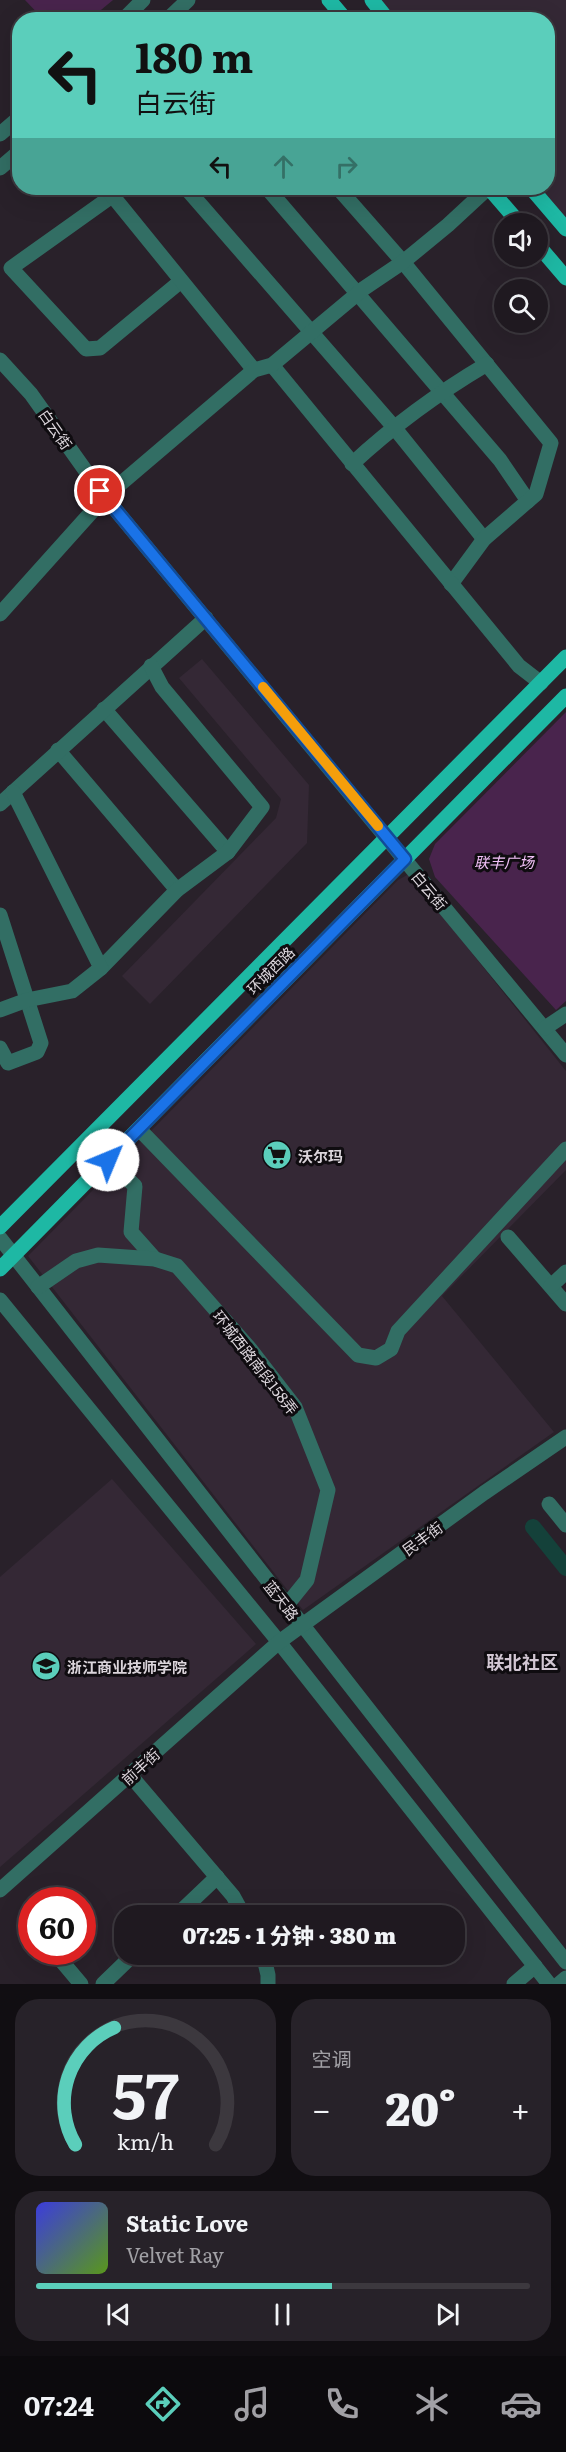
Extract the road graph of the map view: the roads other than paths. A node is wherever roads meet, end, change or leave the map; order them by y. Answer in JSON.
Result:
{"nodes":[{"id":1,"x":143,"y":0,"type":"edge"},
{"id":2,"x":188,"y":0,"type":"edge"},
{"id":3,"x":329,"y":0,"type":"edge"},
{"id":4,"x":372,"y":0,"type":"edge"},
{"id":5,"x":131,"y":12,"type":"edge"},
{"id":6,"x":175,"y":12,"type":"edge"},
{"id":7,"x":339,"y":12,"type":"edge"},
{"id":8,"x":382,"y":12,"type":"edge"},
{"id":9,"x":12,"y":124,"type":"edge"},
{"id":10,"x":0,"y":134,"type":"edge"},
{"id":11,"x":12,"y":158,"type":"edge"},
{"id":12,"x":0,"y":168,"type":"edge"},
{"id":13,"x":106,"y":195,"type":"edge"},
{"id":14,"x":116,"y":195,"type":"edge"},
{"id":15,"x":192,"y":195,"type":"edge"},
{"id":16,"x":273,"y":195,"type":"edge"},
{"id":17,"x":344,"y":195,"type":"edge"},
{"id":18,"x":480,"y":195,"type":"edge"},
{"id":19,"x":494,"y":195,"type":"edge"},
{"id":20,"x":537,"y":195,"type":"edge"},
{"id":21,"x":510,"y":213,"type":"edge"},
{"id":22,"x":566,"y":229,"type":"edge"},
{"id":23,"x":548,"y":257,"type":"edge"},
{"id":24,"x":403,"y":262,"type":"junction"},
{"id":25,"x":566,"y":278,"type":"edge"},
{"id":26,"x":181,"y":282,"type":"junction"},
{"id":27,"x":356,"y":294,"type":"junction"},
{"id":28,"x":310,"y":333,"type":"junction"},
{"id":29,"x":0,"y":360,"type":"edge"},
{"id":30,"x":487,"y":364,"type":"junction"},
{"id":31,"x":272,"y":365,"type":"junction"},
{"id":32,"x":254,"y":370,"type":"junction"},
{"id":33,"x":439,"y":392,"type":"junction"},
{"id":34,"x":393,"y":426,"type":"junction"},
{"id":35,"x":352,"y":464,"type":"junction"},
{"id":36,"x":105,"y":497,"type":"junction"},
{"id":37,"x":528,"y":501,"type":"junction"},
{"id":38,"x":484,"y":539,"type":"junction"},
{"id":39,"x":451,"y":584,"type":"junction"},
{"id":40,"x":0,"y":614,"type":"edge"},
{"id":41,"x":206,"y":618,"type":"junction"},
{"id":42,"x":566,"y":657,"type":"edge"},
{"id":43,"x":152,"y":666,"type":"junction"},
{"id":44,"x":541,"y":683,"type":"junction"},
{"id":45,"x":566,"y":696,"type":"edge"},
{"id":46,"x":104,"y":709,"type":"junction"},
{"id":47,"x":58,"y":750,"type":"junction"},
{"id":48,"x":13,"y":792,"type":"junction"},
{"id":49,"x":0,"y":804,"type":"edge"},
{"id":50,"x":388,"y":838,"type":"junction"},
{"id":51,"x":228,"y":852,"type":"junction"},
{"id":52,"x":405,"y":859,"type":"junction"},
{"id":53,"x":177,"y":890,"type":"junction"},
{"id":54,"x":0,"y":915,"type":"edge"},
{"id":55,"x":101,"y":968,"type":"junction"},
{"id":56,"x":27,"y":1000,"type":"junction"},
{"id":57,"x":0,"y":1010,"type":"edge"},
{"id":58,"x":566,"y":1014,"type":"edge"},
{"id":59,"x":544,"y":1028,"type":"junction"},
{"id":60,"x":0,"y":1048,"type":"edge"},
{"id":61,"x":566,"y":1055,"type":"edge"},
{"id":62,"x":139,"y":1129,"type":"junction"},
{"id":63,"x":566,"y":1149,"type":"edge"},
{"id":64,"x":108,"y":1160,"type":"junction"},
{"id":65,"x":0,"y":1227,"type":"edge"},
{"id":66,"x":508,"y":1237,"type":"dead end"},
{"id":67,"x":0,"y":1238,"type":"edge"},
{"id":68,"x":14,"y":1256,"type":"junction"},
{"id":69,"x":155,"y":1258,"type":"junction"},
{"id":70,"x":0,"y":1269,"type":"edge"},
{"id":71,"x":566,"y":1272,"type":"edge"},
{"id":72,"x":551,"y":1286,"type":"junction"},
{"id":73,"x":38,"y":1287,"type":"junction"},
{"id":74,"x":0,"y":1300,"type":"edge"},
{"id":75,"x":566,"y":1304,"type":"edge"},
{"id":76,"x":566,"y":1437,"type":"edge"},
{"id":77,"x":549,"y":1504,"type":"dead end"},
{"id":78,"x":566,"y":1525,"type":"edge"},
{"id":79,"x":286,"y":1605,"type":"junction"},
{"id":80,"x":302,"y":1626,"type":"junction"},
{"id":81,"x":279,"y":1642,"type":"junction"},
{"id":82,"x":130,"y":1775,"type":"junction"},
{"id":83,"x":217,"y":1877,"type":"junction"},
{"id":84,"x":0,"y":1890,"type":"edge"},
{"id":85,"x":188,"y":1905,"type":"edge"},
{"id":86,"x":236,"y":1905,"type":"edge"},
{"id":87,"x":566,"y":1962,"type":"edge"},
{"id":88,"x":65,"y":1965,"type":"edge"},
{"id":89,"x":123,"y":1965,"type":"edge"},
{"id":90,"x":266,"y":1965,"type":"edge"},
{"id":91,"x":536,"y":1966,"type":"junction"},
{"id":92,"x":566,"y":1978,"type":"edge"},
{"id":93,"x":81,"y":1984,"type":"edge"},
{"id":94,"x":103,"y":1984,"type":"edge"},
{"id":95,"x":268,"y":1984,"type":"edge"},
{"id":96,"x":514,"y":1984,"type":"edge"},
{"id":97,"x":549,"y":1984,"type":"edge"},
{"id":98,"x":559,"y":1984,"type":"edge"}],
"edges":[{"from":1,"to":5,"type":"street"},
{"from":2,"to":6,"type":"street"},
{"from":3,"to":7,"type":"main road"},
{"from":4,"to":8,"type":"main road"},
{"from":9,"to":10,"type":"street"},
{"from":11,"to":12,"type":"street"},
{"from":13,"to":26,"type":"street"},
{"from":14,"to":26,"type":"street"},
{"from":15,"to":28,"type":"street"},
{"from":16,"to":27,"type":"street"},
{"from":17,"to":24,"type":"street"},
{"from":18,"to":24,"type":"street"},
{"from":19,"to":21,"type":"main road"},
{"from":20,"to":22,"type":"main road"},
{"from":23,"to":25,"type":"main road"},
{"from":24,"to":27,"type":"street"},
{"from":24,"to":30,"type":"street"},
{"from":26,"to":32,"type":"street"},
{"from":27,"to":28,"type":"street"},
{"from":27,"to":33,"type":"street"},
{"from":28,"to":31,"type":"street"},
{"from":28,"to":34,"type":"street"},
{"from":29,"to":36,"type":"street","name":"白云街"},
{"from":30,"to":33,"type":"street"},
{"from":30,"to":37,"type":"street"},
{"from":31,"to":32,"type":"street"},
{"from":31,"to":35,"type":"street"},
{"from":32,"to":36,"type":"street"},
{"from":33,"to":34,"type":"street"},
{"from":33,"to":37,"type":"street"},
{"from":34,"to":35,"type":"street"},
{"from":34,"to":38,"type":"street"},
{"from":35,"to":39,"type":"street"},
{"from":36,"to":40,"type":"street"},
{"from":36,"to":41,"type":"street","name":"白云街"},
{"from":37,"to":38,"type":"street"},
{"from":38,"to":39,"type":"street"},
{"from":39,"to":44,"type":"street"},
{"from":41,"to":43,"type":"street"},
{"from":41,"to":50,"type":"street","name":"白云街"},
{"from":42,"to":44,"type":"main road","name":"环城西路"},
{"from":43,"to":46,"type":"street"},
{"from":43,"to":51,"type":"street"},
{"from":44,"to":50,"type":"main road","name":"环城西路"},
{"from":45,"to":52,"type":"main road","name":"环城西路"},
{"from":46,"to":47,"type":"street"},
{"from":46,"to":51,"type":"street"},
{"from":47,"to":48,"type":"street"},
{"from":47,"to":53,"type":"street"},
{"from":48,"to":49,"type":"street"},
{"from":48,"to":55,"type":"street"},
{"from":50,"to":52,"type":"street","name":"白云街"},
{"from":50,"to":65,"type":"main road","name":"环城西路"},
{"from":51,"to":53,"type":"street"},
{"from":52,"to":59,"type":"street","name":"白云街"},
{"from":52,"to":62,"type":"main road","name":"环城西路"},
{"from":53,"to":55,"type":"street"},
{"from":54,"to":56,"type":"street"},
{"from":55,"to":56,"type":"street"},
{"from":56,"to":57,"type":"street"},
{"from":56,"to":60,"type":"street"},
{"from":58,"to":59,"type":"street"},
{"from":59,"to":61,"type":"street","name":"白云街"},
{"from":62,"to":63,"type":"street"},
{"from":62,"to":64,"type":"main road","name":"环城西路"},
{"from":64,"to":68,"type":"main road","name":"环城西路"},
{"from":64,"to":69,"type":"street"},
{"from":66,"to":72,"type":"street"},
{"from":67,"to":68,"type":"street","name":"蓝天路"},
{"from":68,"to":70,"type":"main road","name":"环城西路"},
{"from":68,"to":73,"type":"street","name":"蓝天路"},
{"from":69,"to":73,"type":"street","name":"环城西路南段158弄"},
{"from":69,"to":79,"type":"street","name":"环城西路南段158弄"},
{"from":71,"to":72,"type":"street"},
{"from":72,"to":75,"type":"street"},
{"from":73,"to":79,"type":"street","name":"蓝天路"},
{"from":74,"to":81,"type":"street","name":"蓝天路"},
{"from":76,"to":80,"type":"street","name":"民丰街"},
{"from":77,"to":78,"type":"street"},
{"from":79,"to":80,"type":"street","name":"蓝天路"},
{"from":80,"to":81,"type":"street","name":"民丰街"},
{"from":80,"to":87,"type":"street","name":"蓝天路"},
{"from":81,"to":82,"type":"street","name":"前丰街"},
{"from":81,"to":91,"type":"street","name":"蓝天路"},
{"from":82,"to":83,"type":"street"},
{"from":82,"to":84,"type":"street","name":"前丰街"},
{"from":83,"to":85,"type":"street"},
{"from":83,"to":86,"type":"street"},
{"from":88,"to":93,"type":"street"},
{"from":89,"to":94,"type":"street"},
{"from":90,"to":95,"type":"street"},
{"from":91,"to":96,"type":"street"},
{"from":91,"to":97,"type":"street","name":"蓝天路"},
{"from":92,"to":98,"type":"street"}]}
